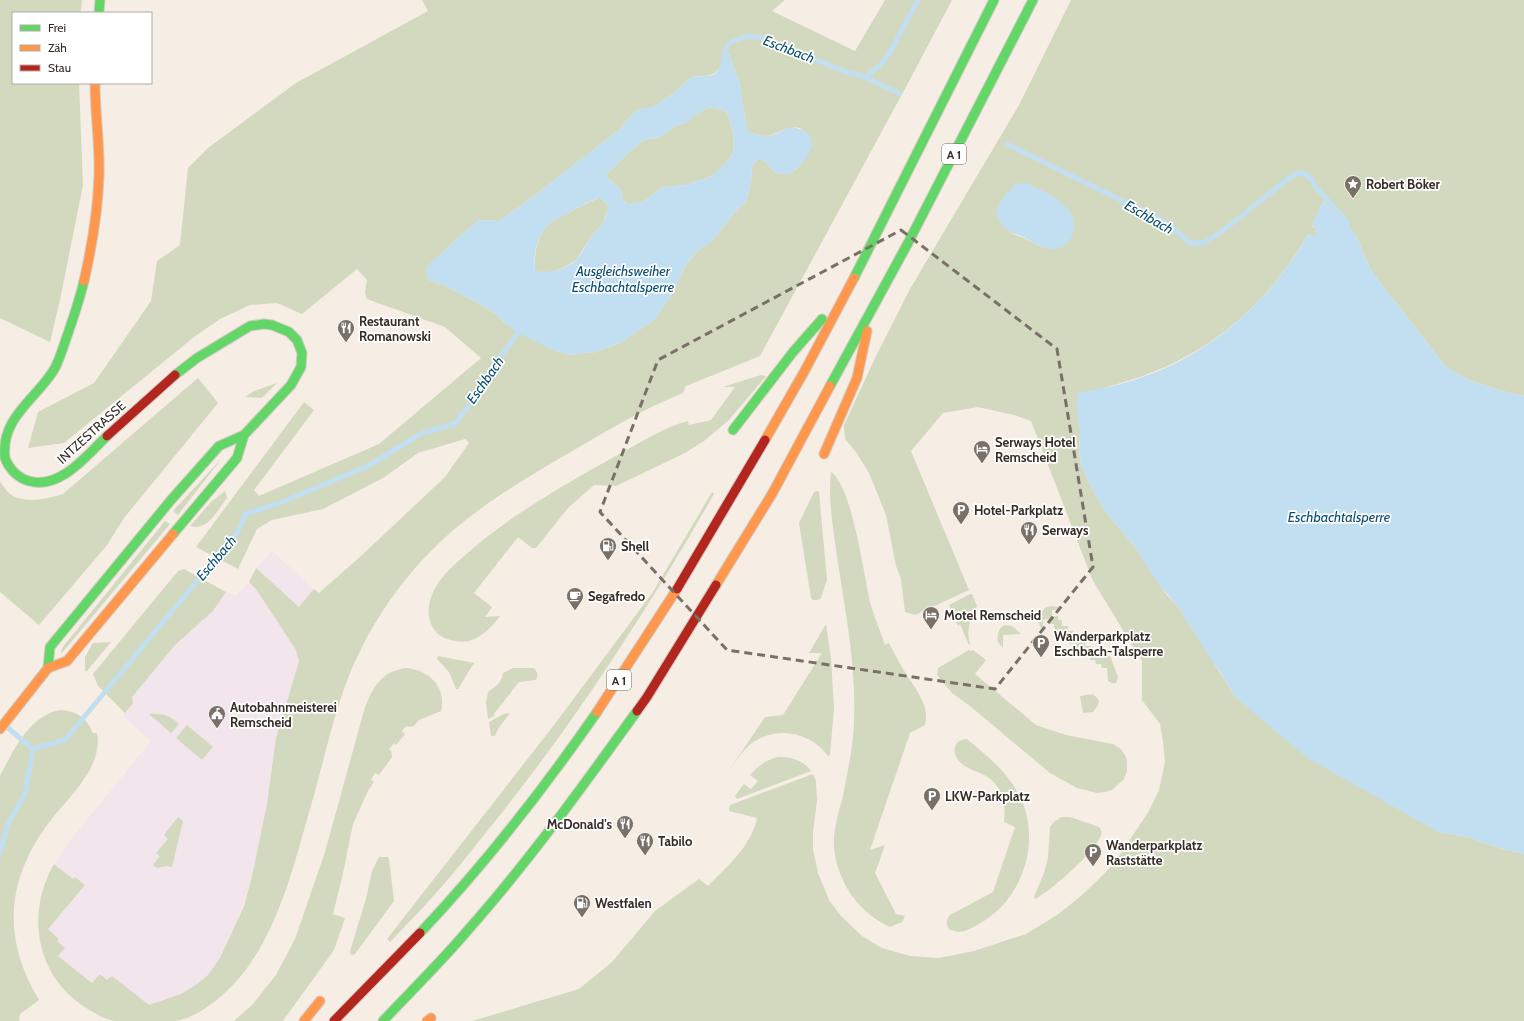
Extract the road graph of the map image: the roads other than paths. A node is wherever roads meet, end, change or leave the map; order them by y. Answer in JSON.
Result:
{"nodes":[{"id":1,"x":100,"y":0,"type":"edge"},
{"id":2,"x":994,"y":0,"type":"edge"},
{"id":3,"x":1033,"y":0,"type":"edge"},
{"id":4,"x":98,"y":12,"type":"edge"},
{"id":5,"x":95,"y":84,"type":"edge"},
{"id":6,"x":843,"y":296,"type":"junction"},
{"id":7,"x":872,"y":306,"type":"junction"},
{"id":8,"x":733,"y":430,"type":"dead end"},
{"id":9,"x":244,"y":435,"type":"junction"},
{"id":10,"x":824,"y":454,"type":"dead end"},
{"id":11,"x":48,"y":668,"type":"junction"},
{"id":12,"x":0,"y":728,"type":"edge"},
{"id":13,"x":320,"y":1001,"type":"dead end"},
{"id":14,"x":304,"y":1021,"type":"edge"},
{"id":15,"x":334,"y":1021,"type":"edge"},
{"id":16,"x":383,"y":1021,"type":"edge"}],
"edges":[{"from":1,"to":4,"type":"main road"},
{"from":2,"to":6,"type":"main road","number":"A 1"},
{"from":3,"to":7,"type":"main road","number":"A 1"},
{"from":5,"to":9,"type":"main road","name":"INTZESTRASSE"},
{"from":6,"to":8,"type":"main road"},
{"from":6,"to":15,"type":"main road","number":"A 1"},
{"from":7,"to":10,"type":"main road"},
{"from":7,"to":16,"type":"main road","number":"A 1"},
{"from":9,"to":11,"type":"main road"},
{"from":9,"to":11,"type":"main road"},
{"from":11,"to":12,"type":"main road"},
{"from":13,"to":14,"type":"main road"}]}
